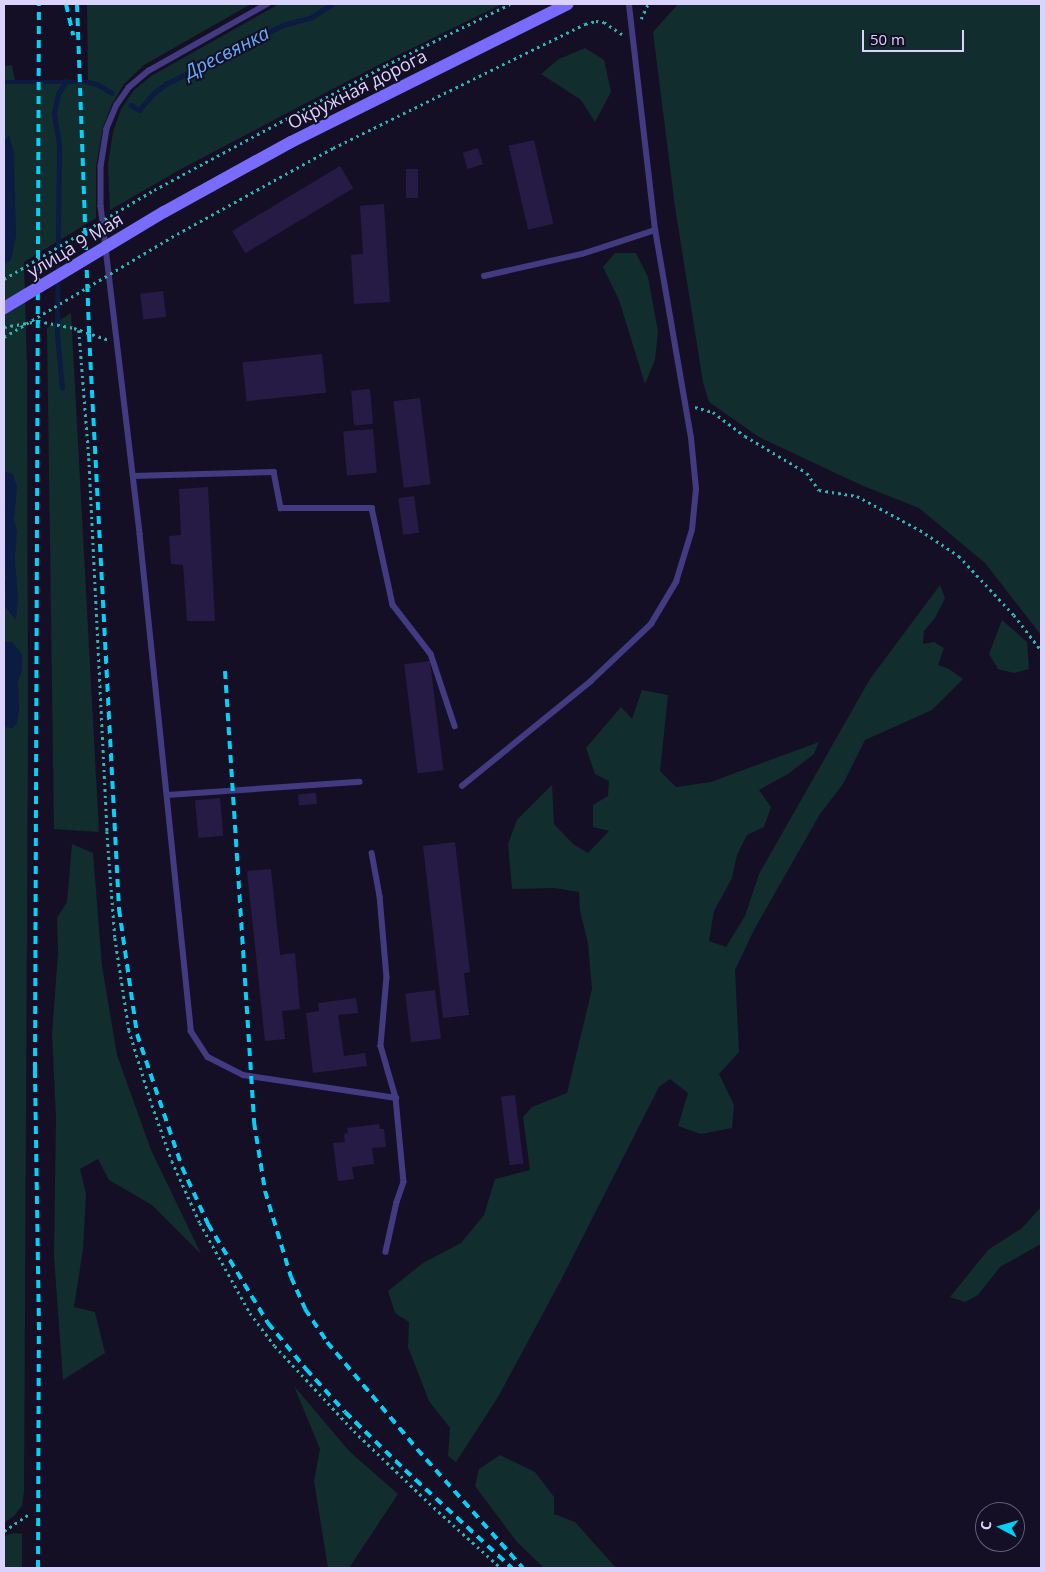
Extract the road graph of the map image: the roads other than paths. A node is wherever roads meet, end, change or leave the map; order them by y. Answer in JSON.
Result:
{"nodes":[{"id":1,"x":268,"y":4,"type":"edge"},
{"id":2,"x":568,"y":4,"type":"edge"},
{"id":3,"x":629,"y":4,"type":"edge"},
{"id":4,"x":164,"y":212,"type":"joint"},
{"id":5,"x":655,"y":230,"type":"junction"},
{"id":6,"x":484,"y":276,"type":"dead end"},
{"id":7,"x":4,"y":308,"type":"edge"},
{"id":8,"x":133,"y":476,"type":"junction"},
{"id":9,"x":455,"y":726,"type":"dead end"},
{"id":10,"x":360,"y":782,"type":"dead end"},
{"id":11,"x":462,"y":786,"type":"dead end"},
{"id":12,"x":167,"y":795,"type":"junction"},
{"id":13,"x":372,"y":853,"type":"dead end"},
{"id":14,"x":396,"y":1098,"type":"junction"},
{"id":15,"x":386,"y":1252,"type":"dead end"}],
"edges":[{"from":1,"to":8,"type":"lane"},
{"from":2,"to":4,"type":"main road","name":"Окружная дорога"},
{"from":3,"to":5,"type":"lane"},
{"from":4,"to":7,"type":"main road","name":"улица 9 Мая","bridge":true},
{"from":5,"to":6,"type":"lane"},
{"from":5,"to":11,"type":"lane"},
{"from":8,"to":9,"type":"lane"},
{"from":8,"to":12,"type":"lane"},
{"from":10,"to":12,"type":"lane"},
{"from":12,"to":14,"type":"lane"},
{"from":13,"to":14,"type":"lane"},
{"from":14,"to":15,"type":"lane"}]}
